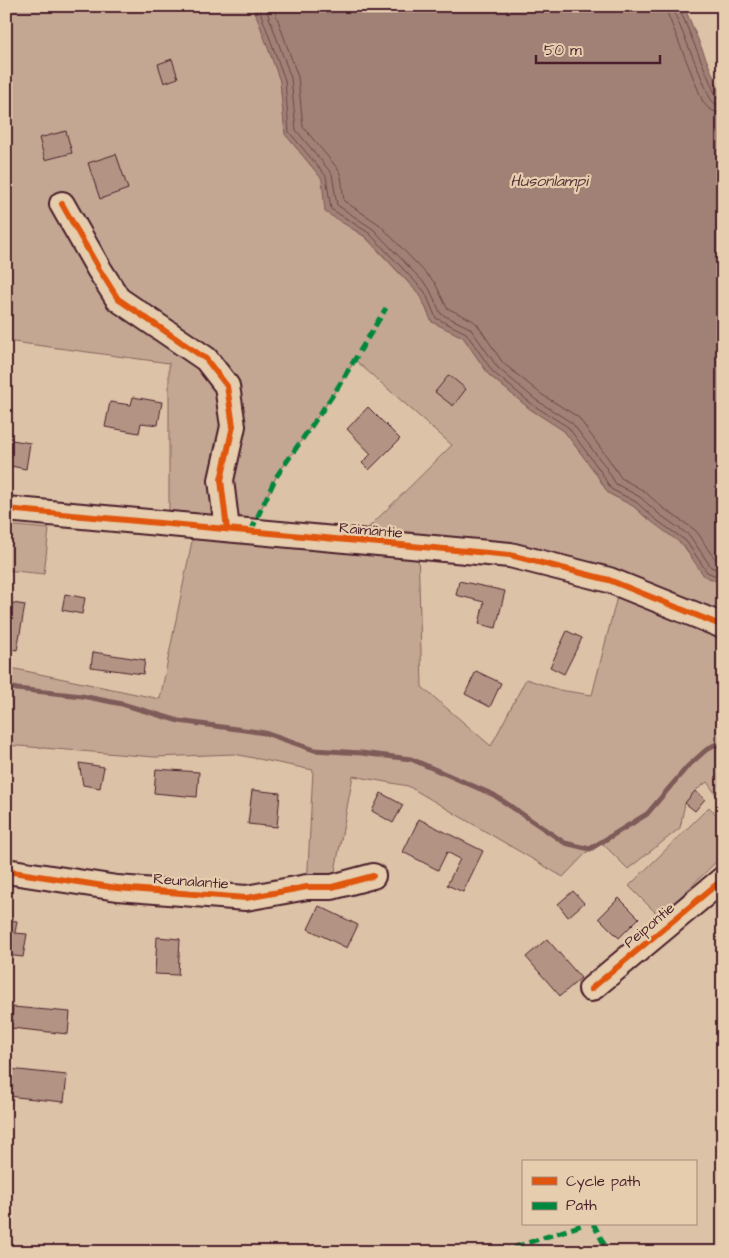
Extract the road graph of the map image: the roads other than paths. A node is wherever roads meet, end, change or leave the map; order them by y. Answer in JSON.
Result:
{"nodes":[{"id":1,"x":62,"y":204,"type":"dead end"},
{"id":2,"x":6,"y":509,"type":"edge"},
{"id":3,"x":227,"y":529,"type":"junction"},
{"id":4,"x":723,"y":626,"type":"edge"},
{"id":5,"x":6,"y":871,"type":"edge"},
{"id":6,"x":373,"y":876,"type":"dead end"},
{"id":7,"x":723,"y":879,"type":"edge"},
{"id":8,"x":591,"y":989,"type":"dead end"}],
"edges":[{"from":1,"to":3,"type":"street"},
{"from":2,"to":3,"type":"street","name":"Räimäntie"},
{"from":3,"to":4,"type":"street","name":"Räimäntie"},
{"from":5,"to":6,"type":"street","name":"Reunalantie"},
{"from":7,"to":8,"type":"street","name":"Peipontie"}]}
